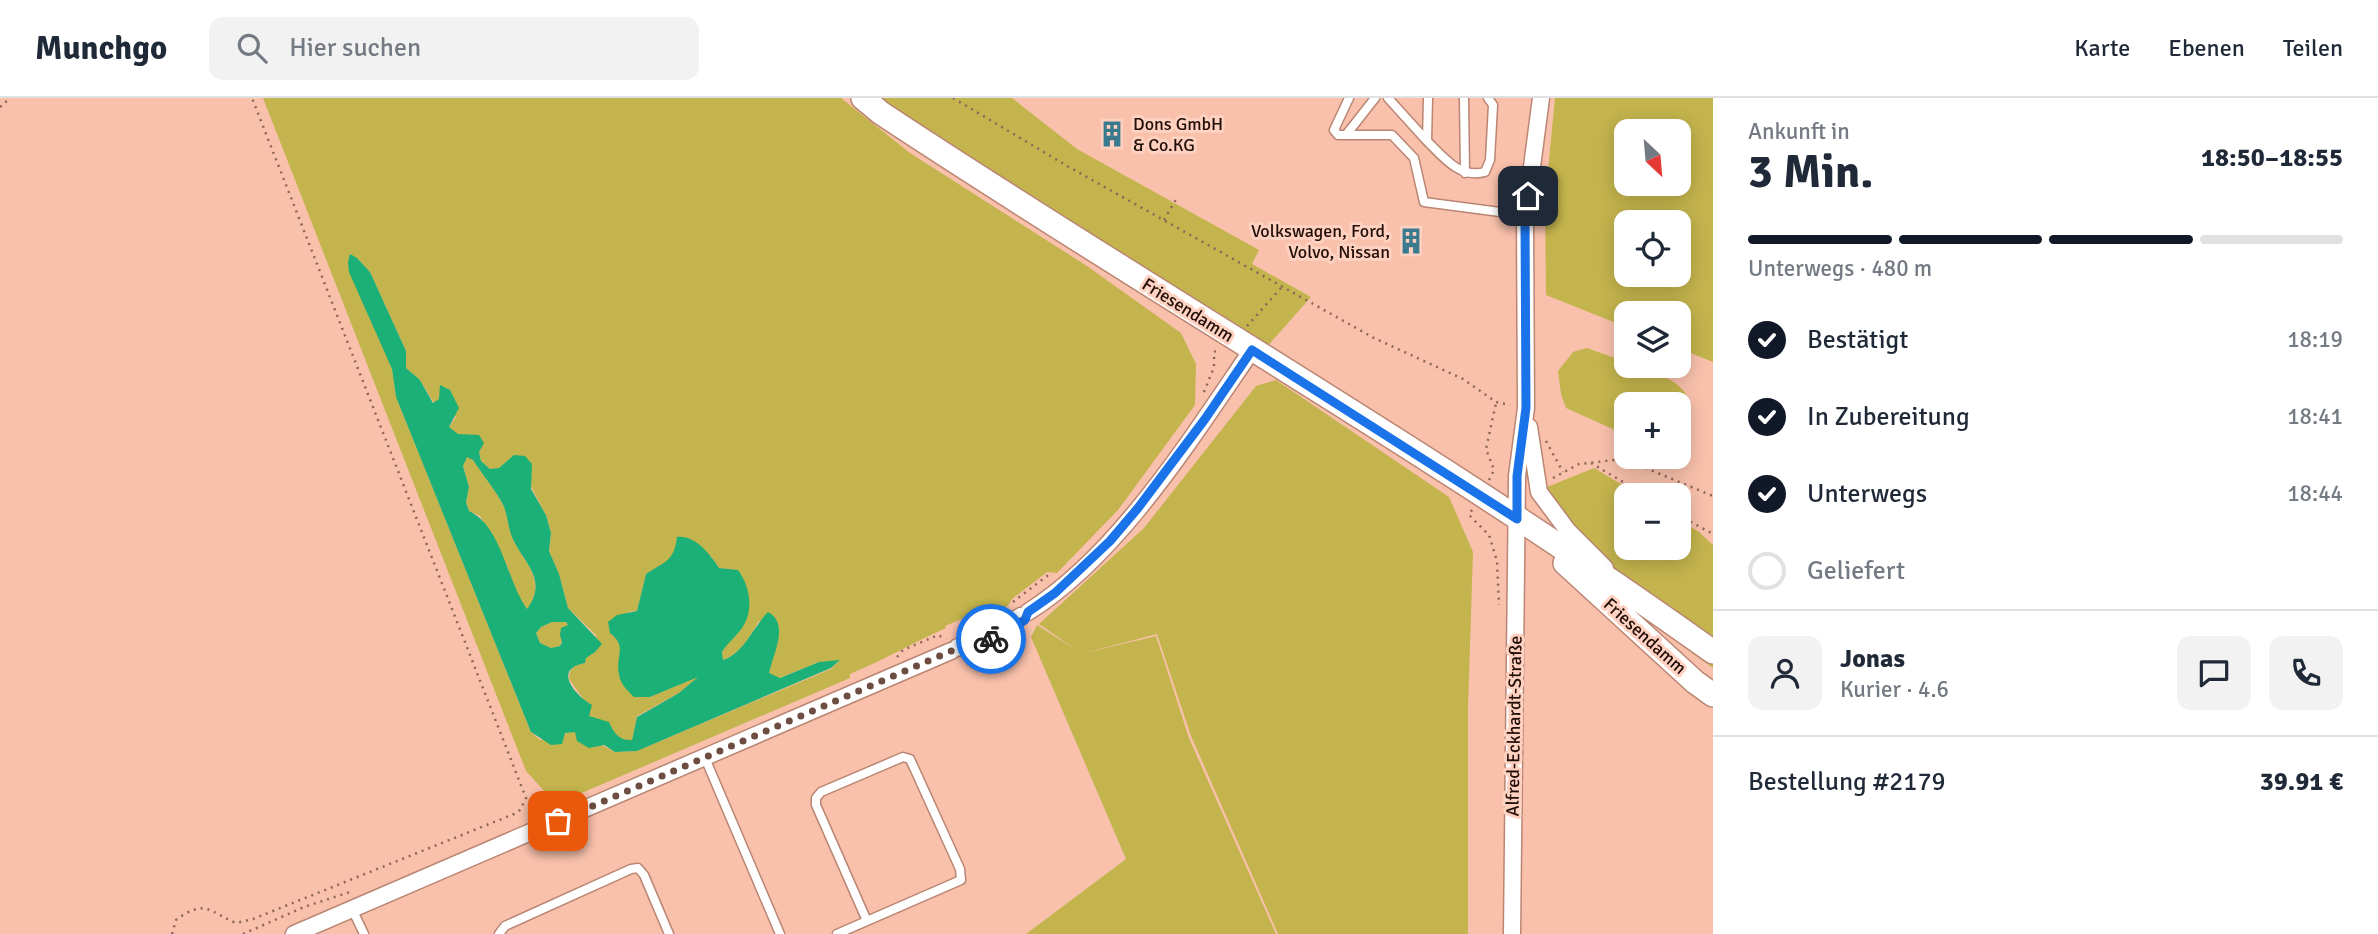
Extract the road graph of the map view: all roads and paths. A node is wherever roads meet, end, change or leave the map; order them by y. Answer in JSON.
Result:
{"nodes":[{"id":1,"x":10,"y":98,"type":"edge"},
{"id":2,"x":252,"y":98,"type":"edge"},
{"id":3,"x":863,"y":98,"type":"edge"},
{"id":4,"x":953,"y":98,"type":"edge"},
{"id":5,"x":1349,"y":98,"type":"edge"},
{"id":6,"x":1375,"y":98,"type":"edge"},
{"id":7,"x":1388,"y":98,"type":"edge"},
{"id":8,"x":1428,"y":98,"type":"edge"},
{"id":9,"x":1464,"y":98,"type":"edge"},
{"id":10,"x":1489,"y":98,"type":"edge"},
{"id":11,"x":1541,"y":98,"type":"edge"},
{"id":12,"x":0,"y":107,"type":"edge"},
{"id":13,"x":1346,"y":135,"type":"junction"},
{"id":14,"x":1427,"y":141,"type":"junction"},
{"id":15,"x":1465,"y":173,"type":"junction"},
{"id":16,"x":1178,"y":196,"type":"dead end"},
{"id":17,"x":1164,"y":220,"type":"junction"},
{"id":18,"x":1525,"y":220,"type":"junction"},
{"id":19,"x":1282,"y":287,"type":"junction"},
{"id":20,"x":1243,"y":344,"type":"junction"},
{"id":21,"x":1204,"y":391,"type":"dead end"},
{"id":22,"x":1526,"y":408,"type":"junction"},
{"id":23,"x":1624,"y":483,"type":"edge"},
{"id":24,"x":1681,"y":483,"type":"edge"},
{"id":25,"x":1691,"y":487,"type":"edge"},
{"id":26,"x":1481,"y":495,"type":"junction"},
{"id":27,"x":1713,"y":496,"type":"edge"},
{"id":28,"x":1517,"y":519,"type":"junction"},
{"id":29,"x":1691,"y":522,"type":"edge"},
{"id":30,"x":1713,"y":534,"type":"edge"},
{"id":31,"x":1058,"y":576,"type":"dead end"},
{"id":32,"x":1626,"y":589,"type":"junction"},
{"id":33,"x":1011,"y":607,"type":"dead end"},
{"id":34,"x":1028,"y":612,"type":"joint"},
{"id":35,"x":1499,"y":615,"type":"dead end"},
{"id":36,"x":951,"y":651,"type":"joint"},
{"id":37,"x":1713,"y":652,"type":"edge"},
{"id":38,"x":1713,"y":695,"type":"edge"},
{"id":39,"x":705,"y":758,"type":"junction"},
{"id":40,"x":352,"y":909,"type":"junction"},
{"id":41,"x":867,"y":921,"type":"junction"},
{"id":42,"x":172,"y":934,"type":"edge"},
{"id":43,"x":294,"y":934,"type":"edge"},
{"id":44,"x":363,"y":934,"type":"edge"},
{"id":45,"x":499,"y":934,"type":"edge"},
{"id":46,"x":669,"y":934,"type":"edge"},
{"id":47,"x":780,"y":934,"type":"edge"},
{"id":48,"x":837,"y":934,"type":"edge"},
{"id":49,"x":1512,"y":934,"type":"edge"}],
"edges":[{"from":1,"to":12,"type":"path"},
{"from":2,"to":42,"type":"path"},
{"from":3,"to":20,"type":"main road","name":"Friesendamm"},
{"from":4,"to":17,"type":"path"},
{"from":5,"to":13,"type":"lane"},
{"from":6,"to":13,"type":"lane"},
{"from":7,"to":14,"type":"lane"},
{"from":8,"to":14,"type":"lane"},
{"from":9,"to":15,"type":"lane"},
{"from":10,"to":15,"type":"lane"},
{"from":11,"to":18,"type":"street"},
{"from":13,"to":18,"type":"lane"},
{"from":14,"to":15,"type":"lane"},
{"from":16,"to":17,"type":"path"},
{"from":17,"to":19,"type":"path"},
{"from":18,"to":22,"type":"street"},
{"from":19,"to":20,"type":"path"},
{"from":19,"to":26,"type":"path"},
{"from":20,"to":21,"type":"path"},
{"from":20,"to":26,"type":"main road","name":"Friesendamm"},
{"from":20,"to":34,"type":"street"},
{"from":22,"to":28,"type":"street","name":"Alfred-Eckhardt-Straße"},
{"from":22,"to":32,"type":"street","name":"Friesendamm"},
{"from":23,"to":24,"type":"path"},
{"from":25,"to":27,"type":"path"},
{"from":26,"to":28,"type":"main road","name":"Friesendamm"},
{"from":26,"to":35,"type":"path"},
{"from":28,"to":32,"type":"main road","name":"Friesendamm"},
{"from":28,"to":38,"type":"main road","name":"Friesendamm"},
{"from":28,"to":49,"type":"street","name":"Alfred-Eckhardt-Straße"},
{"from":29,"to":30,"type":"path"},
{"from":31,"to":33,"type":"path"},
{"from":32,"to":37,"type":"main road","name":"Friesendamm"},
{"from":34,"to":36,"type":"lane"},
{"from":36,"to":39,"type":"street"},
{"from":39,"to":40,"type":"street"},
{"from":39,"to":47,"type":"lane"},
{"from":40,"to":43,"type":"street"},
{"from":40,"to":44,"type":"lane"},
{"from":41,"to":41,"type":"lane"},
{"from":41,"to":48,"type":"lane"},
{"from":45,"to":46,"type":"lane"}]}
